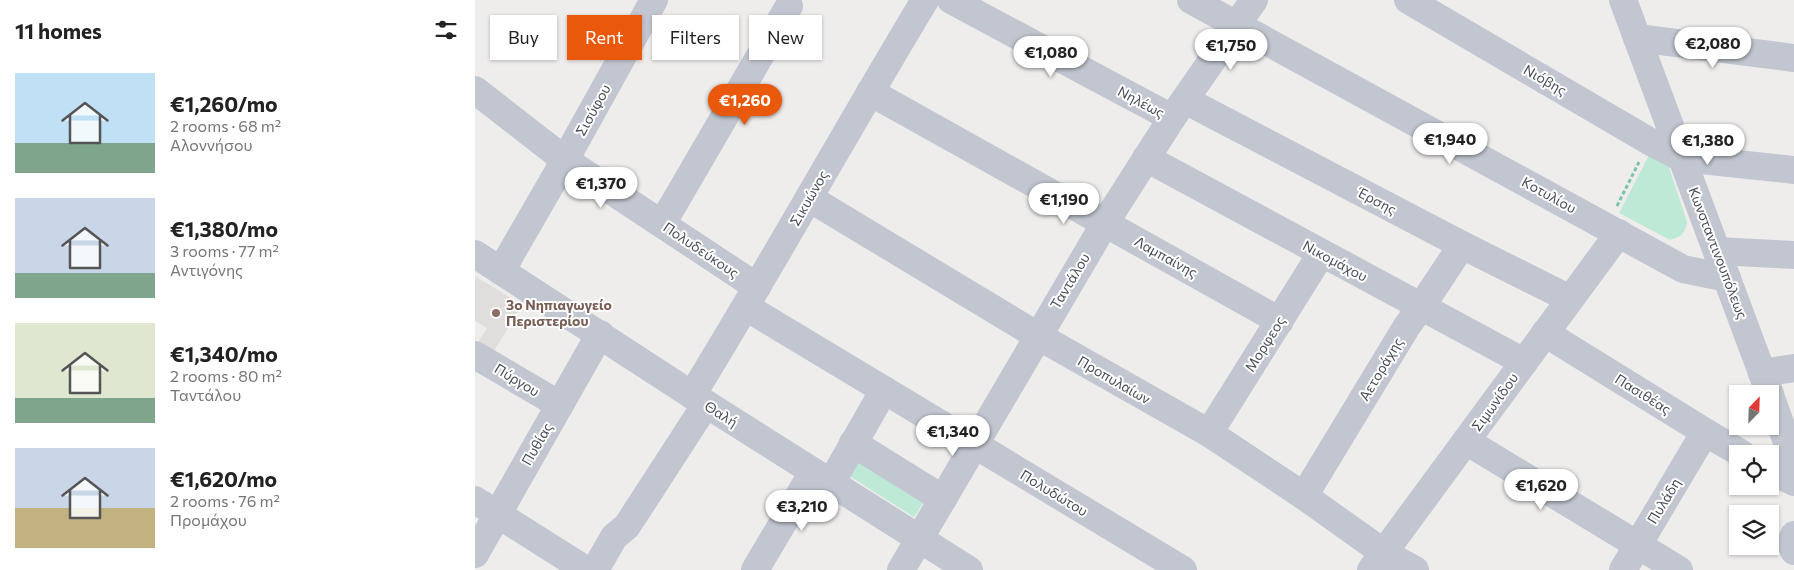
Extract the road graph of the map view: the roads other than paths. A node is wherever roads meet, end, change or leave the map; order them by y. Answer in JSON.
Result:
{"nodes":[{"id":1,"x":654,"y":0,"type":"edge"},
{"id":2,"x":925,"y":0,"type":"edge"},
{"id":3,"x":951,"y":0,"type":"edge"},
{"id":4,"x":1191,"y":0,"type":"edge"},
{"id":5,"x":1254,"y":0,"type":"edge"},
{"id":6,"x":1408,"y":0,"type":"edge"},
{"id":7,"x":1623,"y":0,"type":"edge"},
{"id":8,"x":789,"y":6,"type":"dead end"},
{"id":9,"x":1237,"y":25,"type":"junction"},
{"id":10,"x":1637,"y":38,"type":"junction"},
{"id":11,"x":1794,"y":58,"type":"edge"},
{"id":12,"x":475,"y":90,"type":"edge"},
{"id":13,"x":869,"y":92,"type":"junction"},
{"id":14,"x":1178,"y":109,"type":"junction"},
{"id":15,"x":1147,"y":158,"type":"junction"},
{"id":16,"x":1682,"y":158,"type":"junction"},
{"id":17,"x":565,"y":160,"type":"junction"},
{"id":18,"x":1794,"y":170,"type":"edge"},
{"id":19,"x":809,"y":198,"type":"junction"},
{"id":20,"x":1105,"y":223,"type":"junction"},
{"id":21,"x":662,"y":224,"type":"junction"},
{"id":22,"x":1613,"y":230,"type":"junction"},
{"id":23,"x":1462,"y":245,"type":"junction"},
{"id":24,"x":1717,"y":251,"type":"junction"},
{"id":25,"x":475,"y":254,"type":"edge"},
{"id":26,"x":1321,"y":254,"type":"junction"},
{"id":27,"x":1794,"y":255,"type":"edge"},
{"id":28,"x":501,"y":271,"type":"junction"},
{"id":29,"x":1727,"y":278,"type":"junction"},
{"id":30,"x":751,"y":297,"type":"junction"},
{"id":31,"x":1570,"y":300,"type":"junction"},
{"id":32,"x":1421,"y":308,"type":"junction"},
{"id":33,"x":1280,"y":321,"type":"junction"},
{"id":34,"x":1545,"y":333,"type":"junction"},
{"id":35,"x":600,"y":334,"type":"junction"},
{"id":36,"x":1038,"y":336,"type":"junction"},
{"id":37,"x":475,"y":355,"type":"edge"},
{"id":38,"x":1524,"y":362,"type":"junction"},
{"id":39,"x":1794,"y":368,"type":"edge"},
{"id":40,"x":1766,"y":385,"type":"edge"},
{"id":41,"x":1770,"y":385,"type":"edge"},
{"id":42,"x":883,"y":390,"type":"junction"},
{"id":43,"x":699,"y":399,"type":"junction"},
{"id":44,"x":560,"y":405,"type":"junction"},
{"id":45,"x":1779,"y":417,"type":"edge"},
{"id":46,"x":1705,"y":432,"type":"junction"},
{"id":47,"x":1209,"y":433,"type":"junction"},
{"id":48,"x":1466,"y":441,"type":"junction"},
{"id":49,"x":853,"y":443,"type":"junction"},
{"id":50,"x":974,"y":444,"type":"junction"},
{"id":51,"x":1729,"y":446,"type":"edge"},
{"id":52,"x":1792,"y":450,"type":"edge"},
{"id":53,"x":1779,"y":474,"type":"edge"},
{"id":54,"x":822,"y":477,"type":"junction"},
{"id":55,"x":1794,"y":482,"type":"edge"},
{"id":56,"x":1304,"y":496,"type":"junction"},
{"id":57,"x":943,"y":499,"type":"junction"},
{"id":58,"x":486,"y":507,"type":"edge"},
{"id":59,"x":1794,"y":535,"type":"edge"},
{"id":60,"x":920,"y":538,"type":"junction"},
{"id":61,"x":1638,"y":544,"type":"junction"},
{"id":62,"x":1794,"y":551,"type":"edge"},
{"id":63,"x":475,"y":554,"type":"edge"},
{"id":64,"x":1378,"y":562,"type":"edge"},
{"id":65,"x":964,"y":569,"type":"edge"},
{"id":66,"x":587,"y":570,"type":"edge"},
{"id":67,"x":595,"y":570,"type":"edge"},
{"id":68,"x":755,"y":570,"type":"edge"},
{"id":69,"x":901,"y":570,"type":"edge"},
{"id":70,"x":1183,"y":570,"type":"edge"},
{"id":71,"x":1415,"y":570,"type":"edge"},
{"id":72,"x":1623,"y":570,"type":"edge"},
{"id":73,"x":1679,"y":570,"type":"edge"}],
"edges":[{"from":1,"to":17,"type":"street","name":"Σισύφου"},
{"from":2,"to":13,"type":"street","name":"Σικυώνος"},
{"from":3,"to":14,"type":"street","name":"Νηλέως"},
{"from":4,"to":9,"type":"street","name":"Κοτυλίου"},
{"from":5,"to":9,"type":"street","name":"Ταντάλου"},
{"from":6,"to":16,"type":"street","name":"Νιόβης"},
{"from":7,"to":10,"type":"street","name":"Κωνσταντινουπόλεως"},
{"from":8,"to":21,"type":"street"},
{"from":9,"to":14,"type":"street","name":"Ταντάλου"},
{"from":9,"to":22,"type":"street","name":"Κοτυλίου"},
{"from":10,"to":11,"type":"street"},
{"from":10,"to":16,"type":"street","name":"Κωνσταντινουπόλεως"},
{"from":12,"to":17,"type":"street","name":"Πολυδεύκους"},
{"from":13,"to":19,"type":"street","name":"Σικυώνος"},
{"from":13,"to":20,"type":"street","name":"Λαμπαίνης"},
{"from":14,"to":15,"type":"street","name":"Ταντάλου"},
{"from":14,"to":23,"type":"street","name":"Έρσης"},
{"from":15,"to":20,"type":"street","name":"Ταντάλου"},
{"from":15,"to":26,"type":"street","name":"Νικομάχου"},
{"from":16,"to":18,"type":"street"},
{"from":16,"to":24,"type":"street","name":"Κωνσταντινουπόλεως"},
{"from":17,"to":21,"type":"street","name":"Πολυδεύκους"},
{"from":17,"to":28,"type":"street","name":"Σισύφου"},
{"from":19,"to":30,"type":"street","name":"Σικυώνος"},
{"from":19,"to":36,"type":"street","name":"Προπυλαίων"},
{"from":20,"to":33,"type":"street","name":"Λαμπαίνης"},
{"from":20,"to":36,"type":"street","name":"Ταντάλου"},
{"from":21,"to":30,"type":"street","name":"Πολυδεύκους"},
{"from":22,"to":29,"type":"street","name":"Κοτυλίου"},
{"from":22,"to":31,"type":"street","name":"Σιμωνίδου"},
{"from":23,"to":31,"type":"street","name":"Έρσης"},
{"from":23,"to":32,"type":"street","name":"Αετοράχης"},
{"from":24,"to":27,"type":"street"},
{"from":24,"to":29,"type":"street","name":"Κωνσταντινουπόλεως"},
{"from":25,"to":28,"type":"street","name":"Θαλή"},
{"from":26,"to":32,"type":"street","name":"Νικομάχου"},
{"from":26,"to":33,"type":"street","name":"Μορφεος"},
{"from":28,"to":35,"type":"street","name":"Θαλή"},
{"from":29,"to":40,"type":"street","name":"Κωνσταντινουπόλεως"},
{"from":30,"to":42,"type":"street","name":"Πολυδώτου"},
{"from":30,"to":43,"type":"street","name":"Σικυώνος"},
{"from":31,"to":34,"type":"street","name":"Σιμωνίδου"},
{"from":32,"to":38,"type":"street","name":"Νικομάχου"},
{"from":32,"to":56,"type":"street","name":"Αετοράχης"},
{"from":33,"to":47,"type":"street","name":"Μορφεος"},
{"from":34,"to":38,"type":"street","name":"Σιμωνίδου"},
{"from":34,"to":46,"type":"street","name":"Πασιθέας"},
{"from":35,"to":43,"type":"street","name":"Θαλή"},
{"from":35,"to":44,"type":"street","name":"Πυθίας"},
{"from":36,"to":47,"type":"street","name":"Προπυλαίων"},
{"from":36,"to":50,"type":"street","name":"Ταντάλου"},
{"from":37,"to":44,"type":"street","name":"Πύργου"},
{"from":38,"to":48,"type":"street","name":"Σιμωνίδου"},
{"from":39,"to":41,"type":"street"},
{"from":42,"to":49,"type":"street"},
{"from":42,"to":50,"type":"street","name":"Πολυδώτου"},
{"from":43,"to":54,"type":"street","name":"Θαλή"},
{"from":43,"to":67,"type":"street","name":"Σικυώνος"},
{"from":44,"to":58,"type":"street","name":"Πυθίας"},
{"from":45,"to":52,"type":"street","name":"Κωνσταντινουπόλεως"},
{"from":46,"to":51,"type":"street","name":"Πασιθέας"},
{"from":46,"to":61,"type":"street","name":"Πυλάδη"},
{"from":47,"to":56,"type":"street","name":"Προπυλαίων"},
{"from":48,"to":61,"type":"street"},
{"from":48,"to":64,"type":"street","name":"Σιμωνίδου"},
{"from":49,"to":54,"type":"street"},
{"from":49,"to":57,"type":"street"},
{"from":50,"to":57,"type":"street","name":"Ταντάλου"},
{"from":50,"to":70,"type":"street","name":"Πολυδώτου"},
{"from":53,"to":55,"type":"street"},
{"from":54,"to":60,"type":"street","name":"Θαλή"},
{"from":54,"to":68,"type":"street"},
{"from":56,"to":64,"type":"street","name":"Προπυλαίων"},
{"from":57,"to":60,"type":"street","name":"Ταντάλου"},
{"from":58,"to":63,"type":"street","name":"Πυθίας"},
{"from":58,"to":66,"type":"street"},
{"from":59,"to":62,"type":"street"},
{"from":60,"to":65,"type":"street","name":"Θαλή"},
{"from":60,"to":69,"type":"street","name":"Ταντάλου"},
{"from":61,"to":72,"type":"street","name":"Πυλάδη"},
{"from":61,"to":73,"type":"street"},
{"from":64,"to":71,"type":"street","name":"Προπυλαίων"}]}
